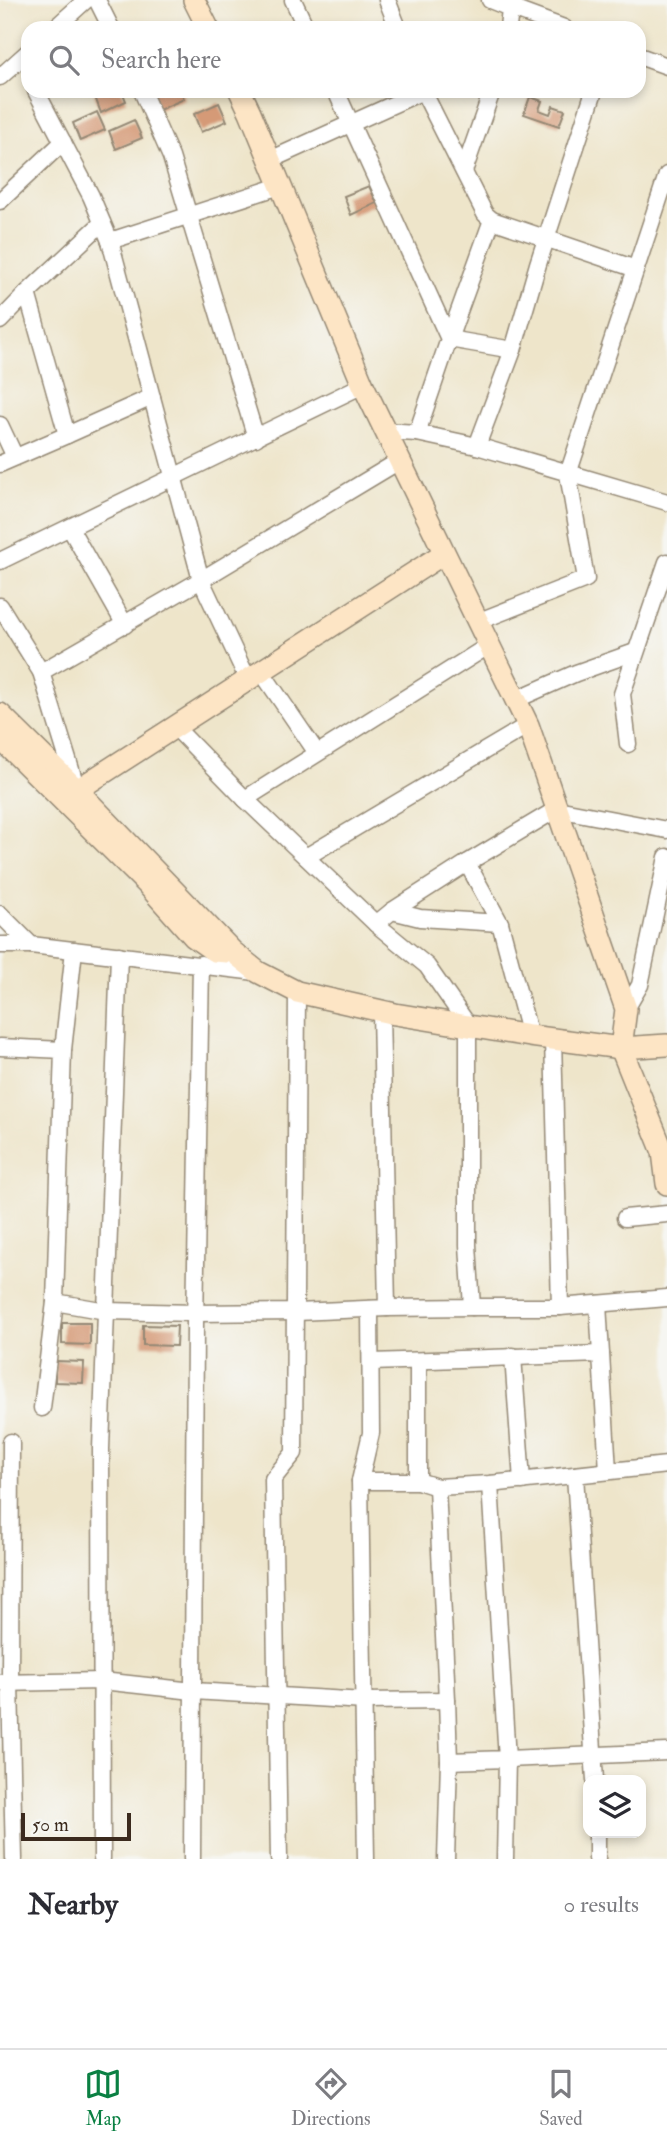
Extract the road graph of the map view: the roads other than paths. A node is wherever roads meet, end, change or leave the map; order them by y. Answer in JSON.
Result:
{"nodes":[{"id":1,"x":87,"y":0,"type":"edge"},
{"id":2,"x":194,"y":0,"type":"edge"},
{"id":3,"x":293,"y":0,"type":"edge"},
{"id":4,"x":387,"y":0,"type":"edge"},
{"id":5,"x":490,"y":0,"type":"edge"},
{"id":6,"x":513,"y":4,"type":"edge"},
{"id":7,"x":63,"y":21,"type":"edge"},
{"id":8,"x":105,"y":21,"type":"edge"},
{"id":9,"x":204,"y":21,"type":"edge"},
{"id":10,"x":303,"y":21,"type":"edge"},
{"id":11,"x":395,"y":21,"type":"edge"},
{"id":12,"x":549,"y":21,"type":"edge"},
{"id":13,"x":646,"y":58,"type":"edge"},
{"id":14,"x":21,"y":59,"type":"edge"},
{"id":15,"x":667,"y":66,"type":"edge"},
{"id":16,"x":0,"y":77,"type":"edge"},
{"id":17,"x":40,"y":98,"type":"edge"},
{"id":18,"x":145,"y":98,"type":"edge"},
{"id":19,"x":243,"y":98,"type":"edge"},
{"id":20,"x":339,"y":98,"type":"edge"},
{"id":21,"x":409,"y":98,"type":"edge"},
{"id":22,"x":428,"y":98,"type":"edge"},
{"id":23,"x":490,"y":98,"type":"edge"},
{"id":24,"x":592,"y":98,"type":"edge"},
{"id":25,"x":351,"y":124,"type":"junction"},
{"id":26,"x":63,"y":142,"type":"junction"},
{"id":27,"x":270,"y":160,"type":"junction"},
{"id":28,"x":464,"y":171,"type":"junction"},
{"id":29,"x":667,"y":175,"type":"edge"},
{"id":30,"x":280,"y":186,"type":"junction"},
{"id":31,"x":0,"y":201,"type":"edge"},
{"id":32,"x":189,"y":217,"type":"junction"},
{"id":33,"x":492,"y":220,"type":"junction"},
{"id":34,"x":102,"y":223,"type":"junction"},
{"id":35,"x":546,"y":240,"type":"junction"},
{"id":36,"x":110,"y":241,"type":"junction"},
{"id":37,"x":636,"y":269,"type":"junction"},
{"id":38,"x":27,"y":293,"type":"junction"},
{"id":39,"x":0,"y":321,"type":"edge"},
{"id":40,"x":449,"y":339,"type":"junction"},
{"id":41,"x":513,"y":350,"type":"junction"},
{"id":42,"x":363,"y":385,"type":"junction"},
{"id":43,"x":152,"y":397,"type":"junction"},
{"id":44,"x":0,"y":425,"type":"edge"},
{"id":45,"x":384,"y":432,"type":"junction"},
{"id":46,"x":417,"y":433,"type":"junction"},
{"id":47,"x":67,"y":435,"type":"junction"},
{"id":48,"x":256,"y":438,"type":"junction"},
{"id":49,"x":477,"y":446,"type":"junction"},
{"id":50,"x":7,"y":461,"type":"edge"},
{"id":51,"x":399,"y":461,"type":"junction"},
{"id":52,"x":568,"y":474,"type":"junction"},
{"id":53,"x":174,"y":477,"type":"junction"},
{"id":54,"x":667,"y":502,"type":"edge"},
{"id":55,"x":70,"y":528,"type":"junction"},
{"id":56,"x":443,"y":554,"type":"junction"},
{"id":57,"x":0,"y":561,"type":"edge"},
{"id":58,"x":667,"y":562,"type":"edge"},
{"id":59,"x":201,"y":580,"type":"junction"},
{"id":60,"x":0,"y":606,"type":"edge"},
{"id":61,"x":477,"y":622,"type":"junction"},
{"id":62,"x":125,"y":625,"type":"junction"},
{"id":63,"x":488,"y":646,"type":"junction"},
{"id":64,"x":635,"y":652,"type":"junction"},
{"id":65,"x":41,"y":672,"type":"junction"},
{"id":66,"x":255,"y":675,"type":"junction"},
{"id":67,"x":515,"y":700,"type":"junction"},
{"id":68,"x":0,"y":714,"type":"edge"},
{"id":69,"x":528,"y":724,"type":"junction"},
{"id":70,"x":175,"y":727,"type":"junction"},
{"id":71,"x":0,"y":738,"type":"edge"},
{"id":72,"x":628,"y":744,"type":"dead end"},
{"id":73,"x":317,"y":754,"type":"junction"},
{"id":74,"x":77,"y":790,"type":"junction"},
{"id":75,"x":245,"y":799,"type":"junction"},
{"id":76,"x":557,"y":809,"type":"junction"},
{"id":77,"x":667,"y":830,"type":"edge"},
{"id":78,"x":306,"y":857,"type":"junction"},
{"id":79,"x":667,"y":857,"type":"edge"},
{"id":80,"x":467,"y":863,"type":"junction"},
{"id":81,"x":392,"y":911,"type":"junction"},
{"id":82,"x":0,"y":914,"type":"edge"},
{"id":83,"x":500,"y":923,"type":"junction"},
{"id":84,"x":376,"y":924,"type":"junction"},
{"id":85,"x":0,"y":945,"type":"edge"},
{"id":86,"x":31,"y":945,"type":"junction"},
{"id":87,"x":74,"y":950,"type":"junction"},
{"id":88,"x":233,"y":952,"type":"junction"},
{"id":89,"x":119,"y":955,"type":"junction"},
{"id":90,"x":201,"y":964,"type":"junction"},
{"id":91,"x":258,"y":972,"type":"junction"},
{"id":92,"x":297,"y":992,"type":"junction"},
{"id":93,"x":626,"y":1009,"type":"junction"},
{"id":94,"x":381,"y":1011,"type":"junction"},
{"id":95,"x":468,"y":1026,"type":"junction"},
{"id":96,"x":530,"y":1036,"type":"junction"},
{"id":97,"x":553,"y":1039,"type":"junction"},
{"id":98,"x":667,"y":1045,"type":"edge"},
{"id":99,"x":0,"y":1048,"type":"edge"},
{"id":100,"x":621,"y":1048,"type":"junction"},
{"id":101,"x":63,"y":1050,"type":"junction"},
{"id":102,"x":665,"y":1153,"type":"edge"},
{"id":103,"x":667,"y":1184,"type":"edge"},
{"id":104,"x":667,"y":1214,"type":"edge"},
{"id":105,"x":625,"y":1217,"type":"dead end"},
{"id":106,"x":667,"y":1297,"type":"edge"},
{"id":107,"x":55,"y":1302,"type":"junction"},
{"id":108,"x":597,"y":1304,"type":"junction"},
{"id":109,"x":472,"y":1307,"type":"junction"},
{"id":110,"x":560,"y":1307,"type":"junction"},
{"id":111,"x":378,"y":1308,"type":"junction"},
{"id":112,"x":106,"y":1311,"type":"junction"},
{"id":113,"x":296,"y":1312,"type":"junction"},
{"id":114,"x":196,"y":1313,"type":"junction"},
{"id":115,"x":601,"y":1354,"type":"junction"},
{"id":116,"x":513,"y":1356,"type":"junction"},
{"id":117,"x":418,"y":1361,"type":"junction"},
{"id":118,"x":372,"y":1362,"type":"junction"},
{"id":119,"x":42,"y":1408,"type":"dead end"},
{"id":120,"x":11,"y":1442,"type":"dead end"},
{"id":121,"x":667,"y":1465,"type":"edge"},
{"id":122,"x":608,"y":1471,"type":"junction"},
{"id":123,"x":575,"y":1475,"type":"junction"},
{"id":124,"x":360,"y":1480,"type":"junction"},
{"id":125,"x":418,"y":1480,"type":"junction"},
{"id":126,"x":522,"y":1480,"type":"junction"},
{"id":127,"x":490,"y":1484,"type":"junction"},
{"id":128,"x":437,"y":1487,"type":"junction"},
{"id":129,"x":102,"y":1681,"type":"junction"},
{"id":130,"x":5,"y":1683,"type":"edge"},
{"id":131,"x":193,"y":1691,"type":"junction"},
{"id":132,"x":277,"y":1696,"type":"junction"},
{"id":133,"x":447,"y":1700,"type":"junction"},
{"id":134,"x":365,"y":1702,"type":"junction"},
{"id":135,"x":667,"y":1752,"type":"edge"},
{"id":136,"x":595,"y":1755,"type":"junction"},
{"id":137,"x":507,"y":1759,"type":"junction"},
{"id":138,"x":449,"y":1762,"type":"junction"},
{"id":139,"x":595,"y":1775,"type":"edge"},
{"id":140,"x":597,"y":1838,"type":"edge"},
{"id":141,"x":14,"y":1859,"type":"edge"},
{"id":142,"x":102,"y":1859,"type":"edge"},
{"id":143,"x":192,"y":1859,"type":"edge"},
{"id":144,"x":279,"y":1859,"type":"edge"},
{"id":145,"x":366,"y":1859,"type":"edge"},
{"id":146,"x":446,"y":1859,"type":"edge"},
{"id":147,"x":505,"y":1859,"type":"edge"},
{"id":148,"x":597,"y":1859,"type":"edge"}],
"edges":[{"from":1,"to":7,"type":"street"},
{"from":1,"to":8,"type":"street"},
{"from":2,"to":9,"type":"street"},
{"from":3,"to":10,"type":"street"},
{"from":4,"to":11,"type":"street"},
{"from":5,"to":6,"type":"street"},
{"from":6,"to":12,"type":"street"},
{"from":13,"to":15,"type":"street"},
{"from":14,"to":16,"type":"street"},
{"from":17,"to":26,"type":"street"},
{"from":18,"to":32,"type":"street"},
{"from":19,"to":27,"type":"street"},
{"from":20,"to":25,"type":"street"},
{"from":21,"to":25,"type":"street"},
{"from":22,"to":28,"type":"street"},
{"from":23,"to":28,"type":"street"},
{"from":24,"to":35,"type":"street"},
{"from":25,"to":27,"type":"street"},
{"from":25,"to":40,"type":"street"},
{"from":26,"to":31,"type":"street"},
{"from":26,"to":34,"type":"street"},
{"from":27,"to":30,"type":"street"},
{"from":28,"to":33,"type":"street"},
{"from":29,"to":37,"type":"street"},
{"from":30,"to":32,"type":"street"},
{"from":30,"to":42,"type":"street"},
{"from":32,"to":36,"type":"street"},
{"from":32,"to":48,"type":"street"},
{"from":33,"to":35,"type":"street"},
{"from":33,"to":40,"type":"street"},
{"from":34,"to":36,"type":"street"},
{"from":34,"to":38,"type":"street"},
{"from":35,"to":37,"type":"street"},
{"from":35,"to":41,"type":"street"},
{"from":36,"to":43,"type":"street"},
{"from":37,"to":52,"type":"street"},
{"from":38,"to":39,"type":"street"},
{"from":38,"to":47,"type":"street"},
{"from":40,"to":41,"type":"street"},
{"from":40,"to":46,"type":"street"},
{"from":41,"to":49,"type":"street"},
{"from":42,"to":45,"type":"street"},
{"from":42,"to":48,"type":"street"},
{"from":43,"to":47,"type":"street"},
{"from":43,"to":53,"type":"street"},
{"from":44,"to":50,"type":"street"},
{"from":45,"to":46,"type":"street"},
{"from":45,"to":51,"type":"street"},
{"from":46,"to":49,"type":"street"},
{"from":47,"to":50,"type":"street"},
{"from":48,"to":53,"type":"street"},
{"from":49,"to":52,"type":"street"},
{"from":51,"to":56,"type":"street"},
{"from":51,"to":59,"type":"street"},
{"from":52,"to":54,"type":"street"},
{"from":52,"to":61,"type":"street"},
{"from":53,"to":55,"type":"street"},
{"from":53,"to":59,"type":"street"},
{"from":55,"to":57,"type":"street"},
{"from":55,"to":62,"type":"street"},
{"from":56,"to":61,"type":"street"},
{"from":56,"to":66,"type":"street"},
{"from":58,"to":64,"type":"street"},
{"from":59,"to":62,"type":"street"},
{"from":59,"to":66,"type":"street"},
{"from":60,"to":65,"type":"street"},
{"from":61,"to":63,"type":"street"},
{"from":62,"to":65,"type":"street"},
{"from":63,"to":67,"type":"street"},
{"from":63,"to":73,"type":"street"},
{"from":64,"to":67,"type":"street"},
{"from":64,"to":72,"type":"street"},
{"from":65,"to":74,"type":"street"},
{"from":66,"to":70,"type":"street"},
{"from":66,"to":73,"type":"street"},
{"from":67,"to":69,"type":"street"},
{"from":68,"to":74,"type":"street"},
{"from":69,"to":76,"type":"street"},
{"from":69,"to":78,"type":"street"},
{"from":70,"to":74,"type":"street"},
{"from":70,"to":75,"type":"street"},
{"from":71,"to":88,"type":"street"},
{"from":73,"to":75,"type":"street"},
{"from":74,"to":88,"type":"street"},
{"from":75,"to":78,"type":"street"},
{"from":76,"to":77,"type":"street"},
{"from":76,"to":80,"type":"street"},
{"from":76,"to":93,"type":"street"},
{"from":78,"to":84,"type":"street"},
{"from":79,"to":93,"type":"street"},
{"from":80,"to":81,"type":"street"},
{"from":80,"to":83,"type":"street"},
{"from":81,"to":83,"type":"street"},
{"from":81,"to":84,"type":"street"},
{"from":82,"to":86,"type":"street"},
{"from":83,"to":96,"type":"street"},
{"from":84,"to":95,"type":"street"},
{"from":85,"to":86,"type":"street"},
{"from":86,"to":87,"type":"street"},
{"from":87,"to":89,"type":"street"},
{"from":87,"to":101,"type":"street"},
{"from":88,"to":91,"type":"street"},
{"from":89,"to":90,"type":"street"},
{"from":89,"to":112,"type":"street"},
{"from":90,"to":91,"type":"street"},
{"from":90,"to":114,"type":"street"},
{"from":91,"to":92,"type":"street"},
{"from":92,"to":94,"type":"street"},
{"from":92,"to":113,"type":"street"},
{"from":93,"to":100,"type":"street"},
{"from":94,"to":95,"type":"street"},
{"from":94,"to":111,"type":"street"},
{"from":95,"to":96,"type":"street"},
{"from":95,"to":109,"type":"street"},
{"from":96,"to":97,"type":"street"},
{"from":97,"to":100,"type":"street"},
{"from":97,"to":110,"type":"street"},
{"from":98,"to":100,"type":"street"},
{"from":99,"to":101,"type":"street"},
{"from":100,"to":102,"type":"street"},
{"from":101,"to":107,"type":"street"},
{"from":102,"to":103,"type":"street"},
{"from":104,"to":105,"type":"street"},
{"from":106,"to":108,"type":"street"},
{"from":107,"to":112,"type":"street"},
{"from":107,"to":119,"type":"street"},
{"from":108,"to":110,"type":"street"},
{"from":108,"to":115,"type":"street"},
{"from":109,"to":110,"type":"street"},
{"from":109,"to":111,"type":"street"},
{"from":111,"to":113,"type":"street"},
{"from":111,"to":118,"type":"street"},
{"from":112,"to":114,"type":"street"},
{"from":112,"to":129,"type":"street"},
{"from":113,"to":114,"type":"street"},
{"from":113,"to":132,"type":"street"},
{"from":114,"to":131,"type":"street"},
{"from":115,"to":116,"type":"street"},
{"from":115,"to":122,"type":"street"},
{"from":116,"to":117,"type":"street"},
{"from":116,"to":126,"type":"street"},
{"from":117,"to":118,"type":"street"},
{"from":117,"to":125,"type":"street"},
{"from":118,"to":124,"type":"street"},
{"from":120,"to":130,"type":"street"},
{"from":121,"to":122,"type":"street"},
{"from":122,"to":123,"type":"street"},
{"from":123,"to":126,"type":"street"},
{"from":123,"to":136,"type":"street"},
{"from":124,"to":125,"type":"street"},
{"from":124,"to":134,"type":"street"},
{"from":125,"to":128,"type":"street"},
{"from":126,"to":127,"type":"street"},
{"from":127,"to":128,"type":"street"},
{"from":127,"to":137,"type":"street"},
{"from":128,"to":133,"type":"street"},
{"from":129,"to":130,"type":"street"},
{"from":129,"to":131,"type":"street"},
{"from":129,"to":142,"type":"street"},
{"from":130,"to":141,"type":"street"},
{"from":131,"to":132,"type":"street"},
{"from":131,"to":143,"type":"street"},
{"from":132,"to":134,"type":"street"},
{"from":132,"to":144,"type":"street"},
{"from":133,"to":134,"type":"street"},
{"from":133,"to":138,"type":"street"},
{"from":134,"to":145,"type":"street"},
{"from":135,"to":136,"type":"street"},
{"from":136,"to":137,"type":"street"},
{"from":136,"to":139,"type":"street"},
{"from":137,"to":138,"type":"street"},
{"from":137,"to":147,"type":"street"},
{"from":138,"to":146,"type":"street"},
{"from":140,"to":148,"type":"street"}]}
